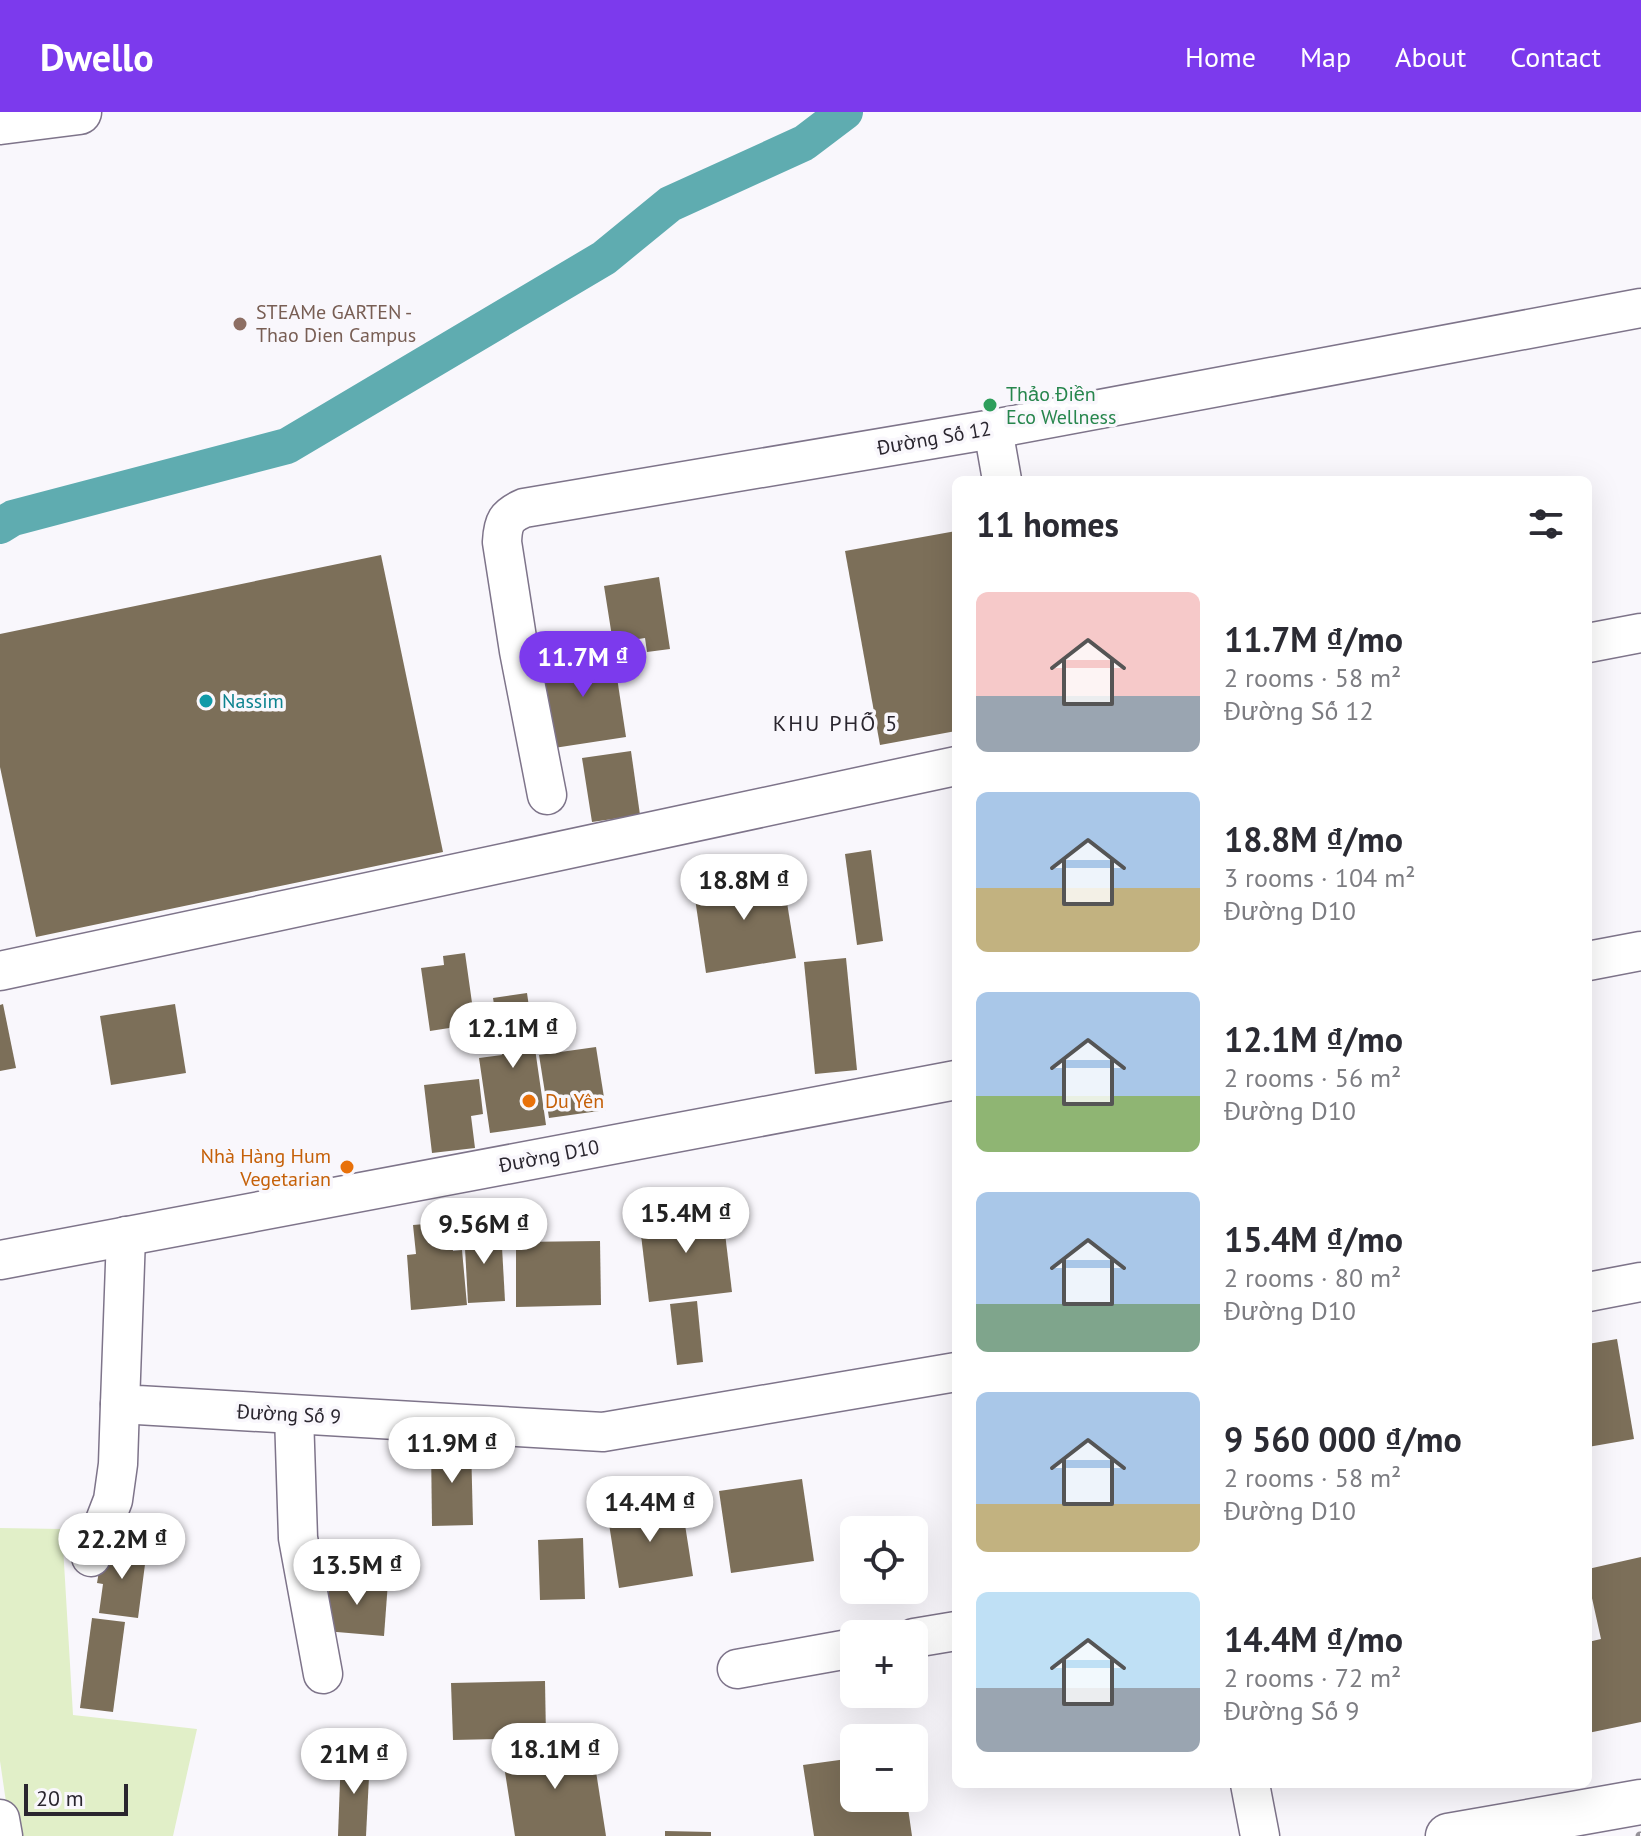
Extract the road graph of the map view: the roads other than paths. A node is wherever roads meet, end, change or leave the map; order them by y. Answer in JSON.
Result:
{"nodes":[{"id":1,"x":79,"y":112,"type":"edge"},
{"id":2,"x":0,"y":122,"type":"edge"},
{"id":3,"x":1641,"y":308,"type":"edge"},
{"id":4,"x":993,"y":429,"type":"junction"},
{"id":5,"x":1001,"y":476,"type":"edge"},
{"id":6,"x":1641,"y":633,"type":"edge"},
{"id":7,"x":1592,"y":642,"type":"edge"},
{"id":8,"x":952,"y":767,"type":"edge"},
{"id":9,"x":547,"y":795,"type":"dead end"},
{"id":10,"x":1641,"y":951,"type":"edge"},
{"id":11,"x":1592,"y":960,"type":"edge"},
{"id":12,"x":0,"y":971,"type":"edge"},
{"id":13,"x":952,"y":1081,"type":"edge"},
{"id":14,"x":126,"y":1236,"type":"junction"},
{"id":15,"x":0,"y":1260,"type":"edge"},
{"id":16,"x":1641,"y":1282,"type":"edge"},
{"id":17,"x":1592,"y":1291,"type":"edge"},
{"id":18,"x":952,"y":1373,"type":"edge"},
{"id":19,"x":120,"y":1404,"type":"junction"},
{"id":20,"x":294,"y":1415,"type":"junction"},
{"id":21,"x":91,"y":1557,"type":"dead end"},
{"id":22,"x":952,"y":1632,"type":"edge"},
{"id":23,"x":928,"y":1636,"type":"edge"},
{"id":24,"x":840,"y":1651,"type":"edge"},
{"id":25,"x":737,"y":1669,"type":"dead end"},
{"id":26,"x":323,"y":1674,"type":"dead end"},
{"id":27,"x":1251,"y":1788,"type":"edge"},
{"id":28,"x":1641,"y":1802,"type":"edge"},
{"id":29,"x":0,"y":1819,"type":"edge"},
{"id":30,"x":3,"y":1836,"type":"edge"},
{"id":31,"x":1260,"y":1836,"type":"edge"},
{"id":32,"x":1448,"y":1836,"type":"edge"}],
"edges":[{"from":1,"to":2,"type":"main road"},
{"from":3,"to":4,"type":"street","name":"Đường Số 12"},
{"from":4,"to":5,"type":"street"},
{"from":4,"to":9,"type":"street","name":"Đường Số 12"},
{"from":6,"to":7,"type":"street"},
{"from":8,"to":12,"type":"street"},
{"from":10,"to":11,"type":"street"},
{"from":13,"to":14,"type":"street","name":"Đường D10"},
{"from":14,"to":15,"type":"street","name":"Đường D10"},
{"from":14,"to":19,"type":"street"},
{"from":16,"to":17,"type":"street"},
{"from":18,"to":20,"type":"street","name":"Đường Số 9"},
{"from":19,"to":20,"type":"street","name":"Đường Số 9"},
{"from":19,"to":21,"type":"street"},
{"from":20,"to":26,"type":"street"},
{"from":22,"to":23,"type":"street"},
{"from":24,"to":25,"type":"street"},
{"from":27,"to":31,"type":"street"},
{"from":28,"to":32,"type":"main road"},
{"from":29,"to":30,"type":"street"}]}
